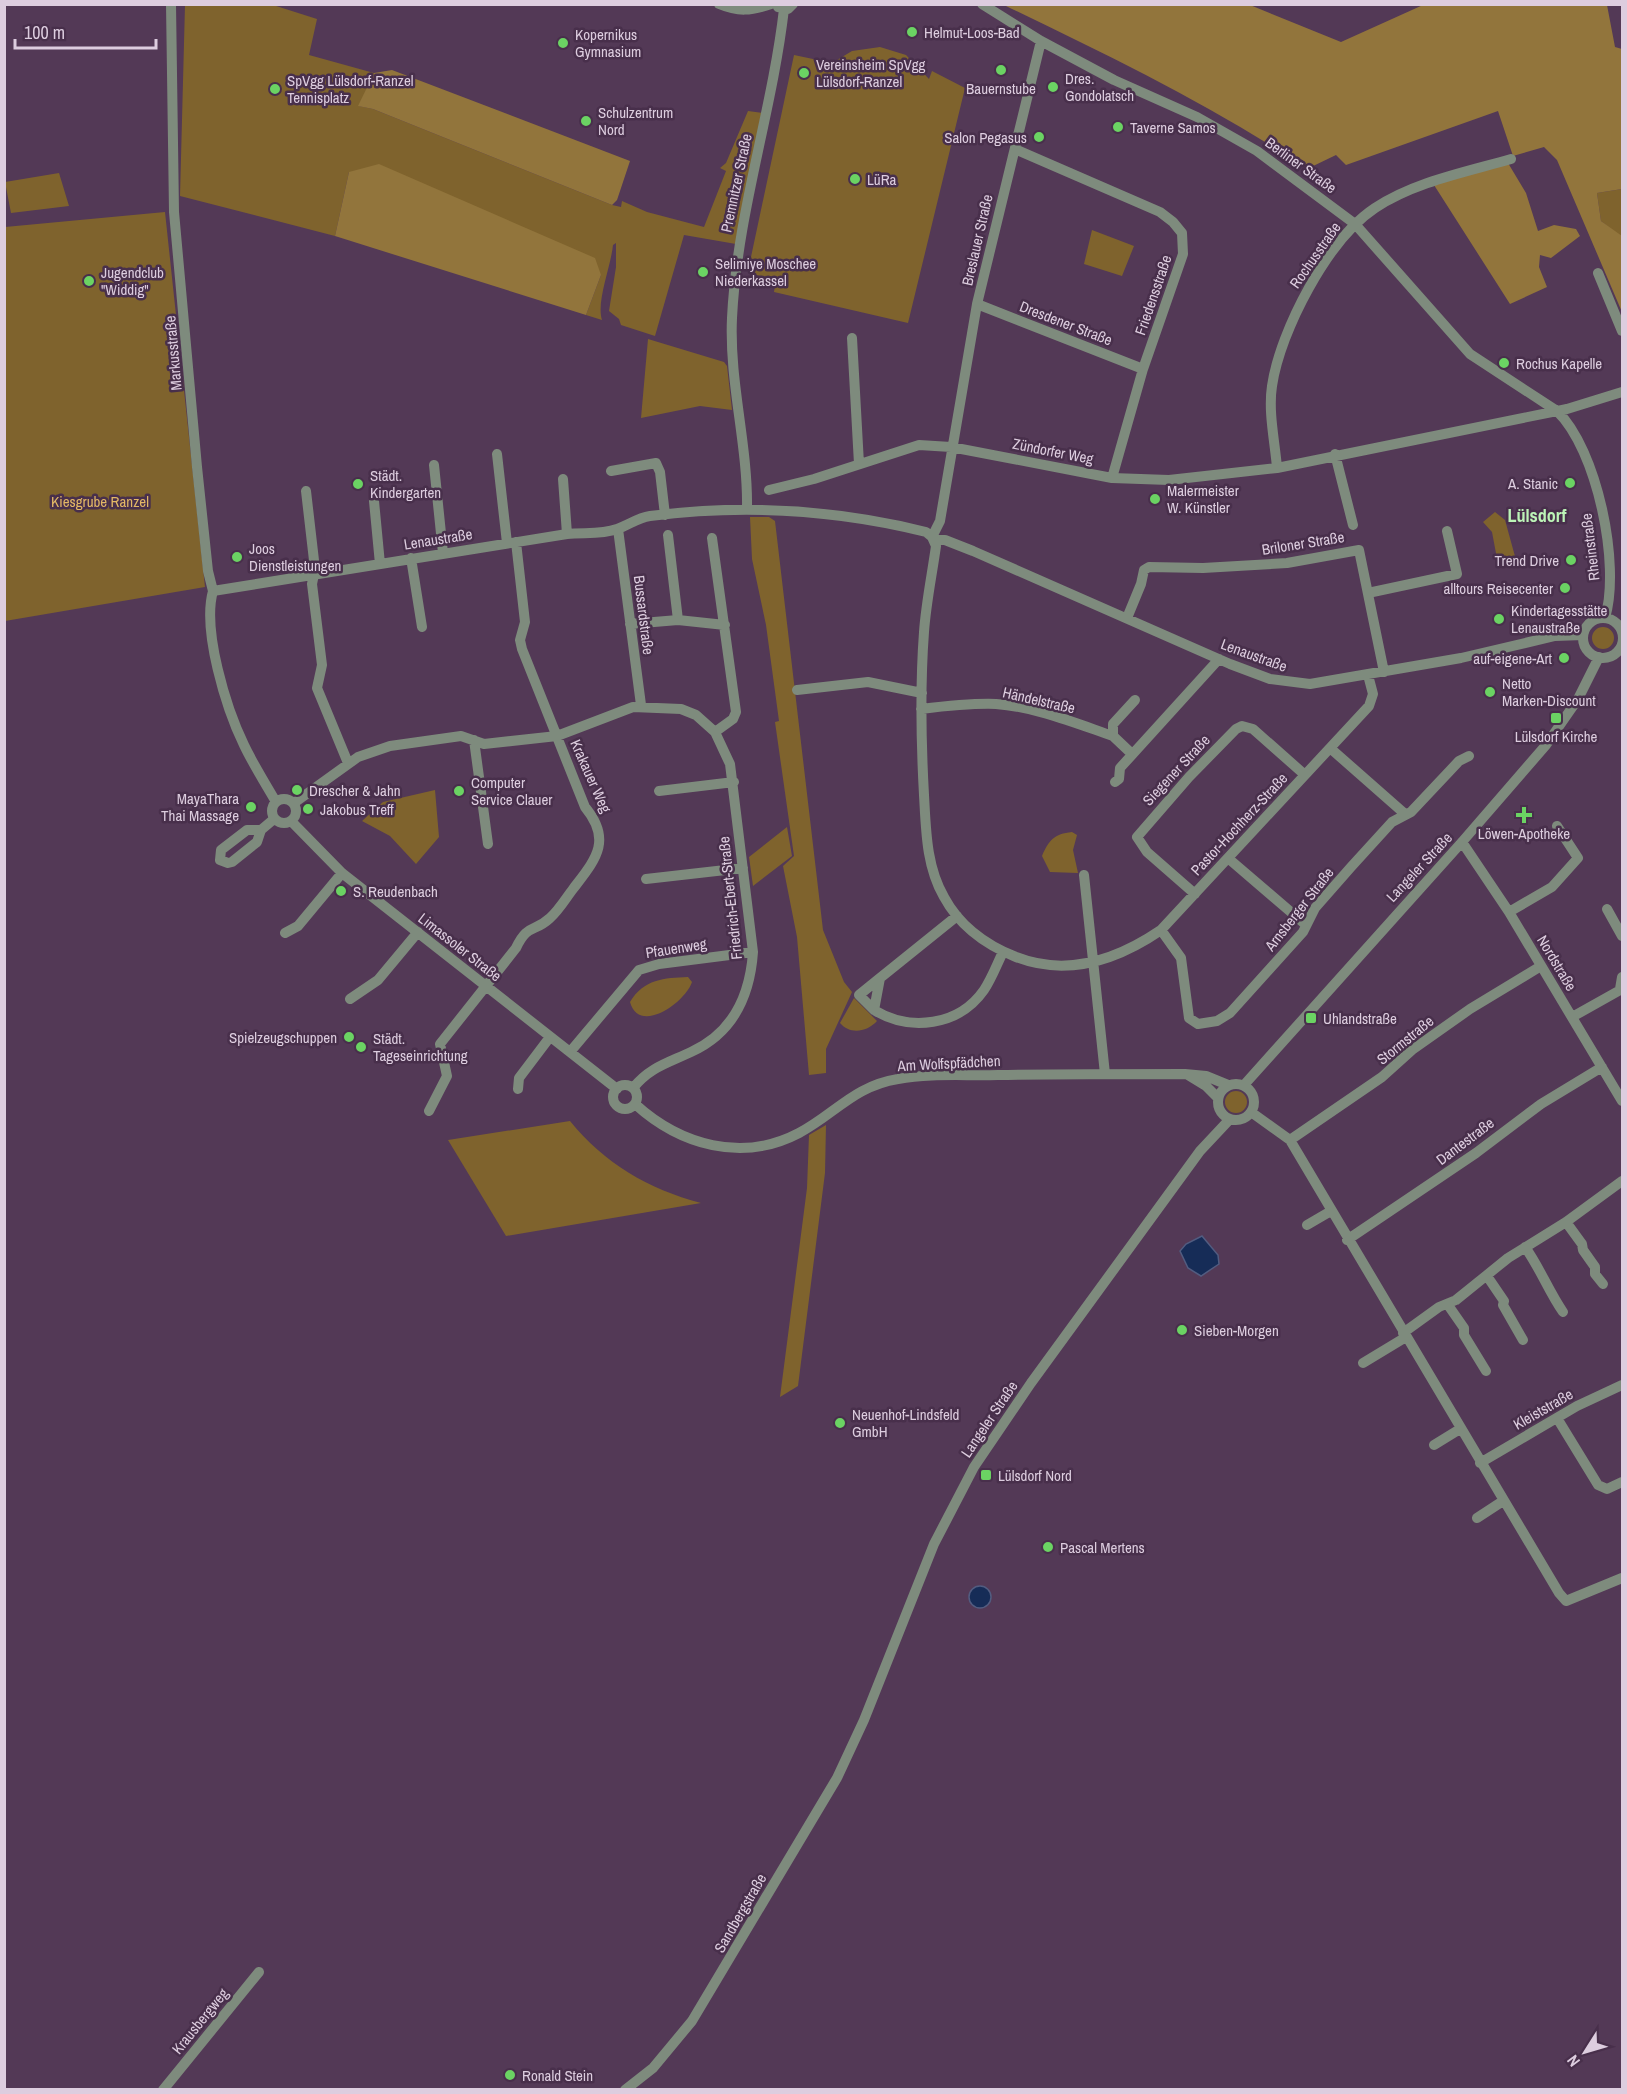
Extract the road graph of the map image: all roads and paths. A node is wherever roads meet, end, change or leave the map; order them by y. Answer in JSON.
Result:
{"nodes":[{"id":1,"x":171,"y":4,"type":"edge"},
{"id":2,"x":719,"y":4,"type":"edge"},
{"id":3,"x":771,"y":4,"type":"edge"},
{"id":4,"x":982,"y":4,"type":"edge"},
{"id":5,"x":785,"y":6,"type":"edge"},
{"id":6,"x":1041,"y":41,"type":"junction"},
{"id":7,"x":1015,"y":149,"type":"junction"},
{"id":8,"x":1511,"y":159,"type":"dead end"},
{"id":9,"x":1355,"y":224,"type":"junction"},
{"id":10,"x":1599,"y":273,"type":"dead end"},
{"id":11,"x":977,"y":304,"type":"junction"},
{"id":12,"x":1623,"y":331,"type":"edge"},
{"id":13,"x":852,"y":338,"type":"dead end"},
{"id":14,"x":1143,"y":369,"type":"junction"},
{"id":15,"x":1623,"y":392,"type":"edge"},
{"id":16,"x":1557,"y":411,"type":"junction"},
{"id":17,"x":951,"y":447,"type":"junction"},
{"id":18,"x":497,"y":454,"type":"dead end"},
{"id":19,"x":1335,"y":454,"type":"junction"},
{"id":20,"x":859,"y":464,"type":"junction"},
{"id":21,"x":434,"y":465,"type":"dead end"},
{"id":22,"x":1277,"y":468,"type":"junction"},
{"id":23,"x":611,"y":471,"type":"dead end"},
{"id":24,"x":1112,"y":478,"type":"junction"},
{"id":25,"x":563,"y":479,"type":"dead end"},
{"id":26,"x":769,"y":490,"type":"dead end"},
{"id":27,"x":306,"y":491,"type":"dead end"},
{"id":28,"x":374,"y":501,"type":"dead end"},
{"id":29,"x":747,"y":508,"type":"junction"},
{"id":30,"x":665,"y":515,"type":"junction"},
{"id":31,"x":1353,"y":525,"type":"dead end"},
{"id":32,"x":618,"y":529,"type":"junction"},
{"id":33,"x":1447,"y":531,"type":"dead end"},
{"id":34,"x":567,"y":534,"type":"junction"},
{"id":35,"x":668,"y":535,"type":"dead end"},
{"id":36,"x":932,"y":537,"type":"junction"},
{"id":37,"x":712,"y":538,"type":"dead end"},
{"id":38,"x":512,"y":543,"type":"junction"},
{"id":39,"x":443,"y":553,"type":"junction"},
{"id":40,"x":411,"y":558,"type":"junction"},
{"id":41,"x":380,"y":564,"type":"junction"},
{"id":42,"x":314,"y":575,"type":"junction"},
{"id":43,"x":213,"y":591,"type":"junction"},
{"id":44,"x":1368,"y":593,"type":"junction"},
{"id":45,"x":1126,"y":618,"type":"junction"},
{"id":46,"x":1605,"y":618,"type":"junction"},
{"id":47,"x":678,"y":620,"type":"junction"},
{"id":48,"x":630,"y":624,"type":"junction"},
{"id":49,"x":725,"y":625,"type":"junction"},
{"id":50,"x":422,"y":627,"type":"dead end"},
{"id":51,"x":1583,"y":635,"type":"junction"},
{"id":52,"x":1622,"y":643,"type":"edge"},
{"id":53,"x":1599,"y":657,"type":"junction"},
{"id":54,"x":1219,"y":659,"type":"junction"},
{"id":55,"x":1384,"y":672,"type":"junction"},
{"id":56,"x":1368,"y":675,"type":"junction"},
{"id":57,"x":797,"y":690,"type":"dead end"},
{"id":58,"x":922,"y":693,"type":"junction"},
{"id":59,"x":1135,"y":700,"type":"dead end"},
{"id":60,"x":641,"y":705,"type":"junction"},
{"id":61,"x":921,"y":709,"type":"junction"},
{"id":62,"x":716,"y":732,"type":"junction"},
{"id":63,"x":556,"y":736,"type":"junction"},
{"id":64,"x":1113,"y":736,"type":"junction"},
{"id":65,"x":474,"y":740,"type":"junction"},
{"id":66,"x":1330,"y":748,"type":"junction"},
{"id":67,"x":1132,"y":754,"type":"junction"},
{"id":68,"x":1469,"y":756,"type":"dead end"},
{"id":69,"x":348,"y":763,"type":"junction"},
{"id":70,"x":1305,"y":775,"type":"junction"},
{"id":71,"x":734,"y":782,"type":"junction"},
{"id":72,"x":1115,"y":782,"type":"dead end"},
{"id":73,"x":659,"y":791,"type":"dead end"},
{"id":74,"x":276,"y":802,"type":"junction"},
{"id":75,"x":294,"y":803,"type":"junction"},
{"id":76,"x":1405,"y":814,"type":"junction"},
{"id":77,"x":274,"y":819,"type":"junction"},
{"id":78,"x":292,"y":822,"type":"junction"},
{"id":79,"x":1557,"y":826,"type":"dead end"},
{"id":80,"x":261,"y":830,"type":"dead end"},
{"id":81,"x":1462,"y":842,"type":"junction"},
{"id":82,"x":488,"y":844,"type":"dead end"},
{"id":83,"x":1229,"y":859,"type":"junction"},
{"id":84,"x":743,"y":868,"type":"junction"},
{"id":85,"x":342,"y":873,"type":"junction"},
{"id":86,"x":1084,"y":874,"type":"dead end"},
{"id":87,"x":646,"y":879,"type":"dead end"},
{"id":88,"x":1195,"y":894,"type":"junction"},
{"id":89,"x":1607,"y":909,"type":"dead end"},
{"id":90,"x":1509,"y":912,"type":"junction"},
{"id":91,"x":957,"y":916,"type":"junction"},
{"id":92,"x":1306,"y":924,"type":"junction"},
{"id":93,"x":1161,"y":930,"type":"junction"},
{"id":94,"x":418,"y":932,"type":"junction"},
{"id":95,"x":285,"y":933,"type":"dead end"},
{"id":96,"x":1623,"y":936,"type":"edge"},
{"id":97,"x":753,"y":952,"type":"junction"},
{"id":98,"x":1004,"y":952,"type":"junction"},
{"id":99,"x":1093,"y":963,"type":"junction"},
{"id":100,"x":1541,"y":966,"type":"junction"},
{"id":101,"x":1623,"y":977,"type":"edge"},
{"id":102,"x":880,"y":978,"type":"junction"},
{"id":103,"x":486,"y":986,"type":"junction"},
{"id":104,"x":1621,"y":989,"type":"edge"},
{"id":105,"x":350,"y":999,"type":"dead end"},
{"id":106,"x":874,"y":1010,"type":"junction"},
{"id":107,"x":1572,"y":1017,"type":"junction"},
{"id":108,"x":550,"y":1037,"type":"junction"},
{"id":109,"x":570,"y":1052,"type":"junction"},
{"id":110,"x":1602,"y":1067,"type":"junction"},
{"id":111,"x":1105,"y":1074,"type":"junction"},
{"id":112,"x":1185,"y":1074,"type":"junction"},
{"id":113,"x":1228,"y":1085,"type":"junction"},
{"id":114,"x":1244,"y":1085,"type":"junction"},
{"id":115,"x":633,"y":1088,"type":"junction"},
{"id":116,"x":518,"y":1089,"type":"dead end"},
{"id":117,"x":616,"y":1089,"type":"junction"},
{"id":118,"x":1622,"y":1097,"type":"edge"},
{"id":119,"x":1219,"y":1103,"type":"junction"},
{"id":120,"x":636,"y":1104,"type":"junction"},
{"id":121,"x":429,"y":1111,"type":"dead end"},
{"id":122,"x":1251,"y":1112,"type":"junction"},
{"id":123,"x":1230,"y":1119,"type":"junction"},
{"id":124,"x":1290,"y":1140,"type":"junction"},
{"id":125,"x":1200,"y":1150,"type":"junction"},
{"id":126,"x":1623,"y":1181,"type":"edge"},
{"id":127,"x":1331,"y":1211,"type":"junction"},
{"id":128,"x":1566,"y":1222,"type":"junction"},
{"id":129,"x":1307,"y":1225,"type":"dead end"},
{"id":130,"x":1347,"y":1240,"type":"junction"},
{"id":131,"x":1525,"y":1247,"type":"junction"},
{"id":132,"x":1487,"y":1276,"type":"junction"},
{"id":133,"x":1603,"y":1284,"type":"dead end"},
{"id":134,"x":1448,"y":1305,"type":"junction"},
{"id":135,"x":1563,"y":1312,"type":"dead end"},
{"id":136,"x":1405,"y":1335,"type":"junction"},
{"id":137,"x":1524,"y":1340,"type":"dead end"},
{"id":138,"x":1363,"y":1363,"type":"dead end"},
{"id":139,"x":1486,"y":1371,"type":"dead end"},
{"id":140,"x":1623,"y":1385,"type":"edge"},
{"id":141,"x":1557,"y":1418,"type":"junction"},
{"id":142,"x":1460,"y":1428,"type":"junction"},
{"id":143,"x":1434,"y":1445,"type":"dead end"},
{"id":144,"x":1480,"y":1463,"type":"junction"},
{"id":145,"x":1623,"y":1482,"type":"edge"},
{"id":146,"x":1503,"y":1502,"type":"junction"},
{"id":147,"x":1477,"y":1518,"type":"dead end"},
{"id":148,"x":1623,"y":1578,"type":"edge"},
{"id":149,"x":858,"y":1736,"type":"joint"},
{"id":150,"x":259,"y":1972,"type":"dead end"},
{"id":151,"x":626,"y":2089,"type":"edge"},
{"id":152,"x":163,"y":2090,"type":"edge"}],
"edges":[{"from":1,"to":43,"type":"street","name":"Markusstraße"},
{"from":2,"to":3,"type":"street"},
{"from":4,"to":6,"type":"street","name":"Berliner Straße"},
{"from":5,"to":29,"type":"street","name":"Premnitzer Straße"},
{"from":6,"to":7,"type":"street","name":"Breslauer Straße"},
{"from":6,"to":9,"type":"street","name":"Berliner Straße"},
{"from":7,"to":11,"type":"street","name":"Breslauer Straße"},
{"from":7,"to":14,"type":"street","name":"Friedensstraße"},
{"from":8,"to":9,"type":"street","name":"Rochusstraße"},
{"from":9,"to":16,"type":"street","name":"Berliner Straße"},
{"from":9,"to":22,"type":"street","name":"Rochusstraße"},
{"from":10,"to":12,"type":"street"},
{"from":11,"to":14,"type":"street","name":"Dresdener Straße"},
{"from":11,"to":17,"type":"street","name":"Breslauer Straße"},
{"from":13,"to":20,"type":"street"},
{"from":14,"to":24,"type":"street","name":"Friedensstraße"},
{"from":15,"to":16,"type":"street","name":"Zündorfer Weg"},
{"from":16,"to":19,"type":"street","name":"Zündorfer Weg"},
{"from":16,"to":46,"type":"street","name":"Rheinstraße"},
{"from":17,"to":20,"type":"street","name":"Zündorfer Weg"},
{"from":17,"to":24,"type":"street","name":"Zündorfer Weg"},
{"from":17,"to":36,"type":"street","name":"Pastor-Hochherz-Straße"},
{"from":18,"to":38,"type":"street","name":"Krakauer Weg"},
{"from":19,"to":22,"type":"street","name":"Zündorfer Weg"},
{"from":19,"to":31,"type":"street"},
{"from":20,"to":26,"type":"street","name":"Zündorfer Weg"},
{"from":21,"to":39,"type":"street"},
{"from":22,"to":24,"type":"street","name":"Zündorfer Weg"},
{"from":23,"to":30,"type":"street"},
{"from":25,"to":34,"type":"street"},
{"from":27,"to":42,"type":"street"},
{"from":28,"to":41,"type":"street"},
{"from":29,"to":30,"type":"street","name":"Lenaustraße"},
{"from":29,"to":36,"type":"street","name":"Lenaustraße"},
{"from":30,"to":32,"type":"street","name":"Lenaustraße"},
{"from":32,"to":34,"type":"street","name":"Lenaustraße"},
{"from":32,"to":48,"type":"street","name":"Bussardstraße"},
{"from":33,"to":44,"type":"street"},
{"from":34,"to":38,"type":"street","name":"Lenaustraße"},
{"from":35,"to":47,"type":"street"},
{"from":36,"to":45,"type":"street","name":"Lenaustraße"},
{"from":36,"to":58,"type":"street","name":"Pastor-Hochherz-Straße"},
{"from":37,"to":49,"type":"street"},
{"from":38,"to":39,"type":"street","name":"Lenaustraße"},
{"from":38,"to":63,"type":"street","name":"Krakauer Weg"},
{"from":39,"to":40,"type":"street","name":"Lenaustraße"},
{"from":40,"to":41,"type":"street","name":"Lenaustraße"},
{"from":40,"to":50,"type":"street"},
{"from":41,"to":42,"type":"street","name":"Lenaustraße"},
{"from":42,"to":43,"type":"street","name":"Lenaustraße"},
{"from":42,"to":69,"type":"street"},
{"from":43,"to":74,"type":"street"},
{"from":44,"to":45,"type":"street","name":"Briloner Straße"},
{"from":44,"to":55,"type":"street","name":"Briloner Straße"},
{"from":45,"to":54,"type":"street","name":"Lenaustraße"},
{"from":46,"to":51,"type":"street"},
{"from":46,"to":52,"type":"street"},
{"from":47,"to":48,"type":"street"},
{"from":47,"to":49,"type":"street"},
{"from":48,"to":60,"type":"street","name":"Bussardstraße"},
{"from":49,"to":62,"type":"street"},
{"from":51,"to":53,"type":"street"},
{"from":51,"to":55,"type":"street","name":"Lenaustraße"},
{"from":52,"to":53,"type":"street"},
{"from":53,"to":81,"type":"street","name":"Langeler Straße"},
{"from":54,"to":56,"type":"street","name":"Lenaustraße"},
{"from":54,"to":67,"type":"street"},
{"from":55,"to":56,"type":"street","name":"Lenaustraße"},
{"from":56,"to":66,"type":"street","name":"Pastor-Hochherz-Straße"},
{"from":57,"to":58,"type":"street"},
{"from":58,"to":61,"type":"street","name":"Pastor-Hochherz-Straße"},
{"from":59,"to":64,"type":"street"},
{"from":60,"to":62,"type":"street","name":"Friedrich-Ebert-Straße"},
{"from":60,"to":63,"type":"street"},
{"from":61,"to":64,"type":"street","name":"Händelstraße"},
{"from":61,"to":91,"type":"street","name":"Pastor-Hochherz-Straße"},
{"from":62,"to":71,"type":"street","name":"Friedrich-Ebert-Straße"},
{"from":63,"to":65,"type":"street"},
{"from":63,"to":103,"type":"street","name":"Krakauer Weg"},
{"from":64,"to":67,"type":"street"},
{"from":65,"to":69,"type":"street"},
{"from":65,"to":82,"type":"street"},
{"from":66,"to":70,"type":"street","name":"Pastor-Hochherz-Straße"},
{"from":66,"to":76,"type":"street"},
{"from":67,"to":72,"type":"street"},
{"from":68,"to":76,"type":"street","name":"Arnsberger Straße"},
{"from":69,"to":75,"type":"street"},
{"from":70,"to":83,"type":"street","name":"Pastor-Hochherz-Straße"},
{"from":70,"to":88,"type":"street","name":"Siegener Straße"},
{"from":71,"to":73,"type":"street"},
{"from":71,"to":84,"type":"street","name":"Friedrich-Ebert-Straße"},
{"from":74,"to":75,"type":"street"},
{"from":74,"to":77,"type":"street"},
{"from":75,"to":78,"type":"street"},
{"from":76,"to":92,"type":"street","name":"Arnsberger Straße"},
{"from":77,"to":78,"type":"street"},
{"from":77,"to":80,"type":"street"},
{"from":78,"to":85,"type":"street","name":"Limassoler Straße"},
{"from":79,"to":90,"type":"street"},
{"from":81,"to":90,"type":"street","name":"Nordstraße"},
{"from":81,"to":114,"type":"street","name":"Langeler Straße"},
{"from":83,"to":88,"type":"street","name":"Pastor-Hochherz-Straße"},
{"from":83,"to":92,"type":"street"},
{"from":84,"to":87,"type":"street"},
{"from":84,"to":97,"type":"street","name":"Friedrich-Ebert-Straße"},
{"from":85,"to":94,"type":"street","name":"Limassoler Straße"},
{"from":85,"to":95,"type":"street"},
{"from":86,"to":99,"type":"street"},
{"from":88,"to":93,"type":"street","name":"Pastor-Hochherz-Straße"},
{"from":89,"to":96,"type":"street"},
{"from":90,"to":100,"type":"street","name":"Nordstraße"},
{"from":91,"to":98,"type":"street","name":"Pastor-Hochherz-Straße"},
{"from":91,"to":102,"type":"street"},
{"from":92,"to":93,"type":"street","name":"Arnsberger Straße"},
{"from":93,"to":99,"type":"street","name":"Pastor-Hochherz-Straße"},
{"from":94,"to":103,"type":"street","name":"Limassoler Straße"},
{"from":94,"to":105,"type":"street"},
{"from":97,"to":109,"type":"street","name":"Pfauenweg"},
{"from":97,"to":115,"type":"street","name":"Friedrich-Ebert-Straße"},
{"from":98,"to":99,"type":"street","name":"Pastor-Hochherz-Straße"},
{"from":98,"to":106,"type":"street"},
{"from":99,"to":111,"type":"street"},
{"from":100,"to":107,"type":"street","name":"Nordstraße"},
{"from":100,"to":124,"type":"street","name":"Stormstraße"},
{"from":101,"to":104,"type":"street"},
{"from":102,"to":106,"type":"street"},
{"from":102,"to":106,"type":"street"},
{"from":103,"to":108,"type":"street","name":"Limassoler Straße"},
{"from":103,"to":121,"type":"street"},
{"from":104,"to":107,"type":"street"},
{"from":107,"to":110,"type":"street","name":"Nordstraße"},
{"from":108,"to":109,"type":"street","name":"Limassoler Straße"},
{"from":108,"to":116,"type":"street"},
{"from":109,"to":117,"type":"street","name":"Limassoler Straße"},
{"from":110,"to":118,"type":"street","name":"Nordstraße"},
{"from":110,"to":130,"type":"street","name":"Dantestraße"},
{"from":111,"to":112,"type":"street","name":"Am Wolfspfädchen"},
{"from":111,"to":120,"type":"street","name":"Am Wolfspfädchen"},
{"from":112,"to":113,"type":"street","name":"Am Wolfspfädchen"},
{"from":112,"to":119,"type":"street"},
{"from":113,"to":114,"type":"street"},
{"from":113,"to":119,"type":"street"},
{"from":114,"to":122,"type":"street"},
{"from":115,"to":117,"type":"street"},
{"from":115,"to":120,"type":"street"},
{"from":117,"to":120,"type":"street"},
{"from":119,"to":123,"type":"street"},
{"from":119,"to":125,"type":"street","name":"Langeler Straße"},
{"from":122,"to":123,"type":"street"},
{"from":122,"to":124,"type":"street"},
{"from":123,"to":125,"type":"street","name":"Langeler Straße"},
{"from":124,"to":127,"type":"street"},
{"from":125,"to":149,"type":"street","name":"Langeler Straße"},
{"from":126,"to":128,"type":"street"},
{"from":127,"to":129,"type":"street"},
{"from":127,"to":130,"type":"street"},
{"from":128,"to":131,"type":"street"},
{"from":128,"to":133,"type":"street"},
{"from":130,"to":136,"type":"street"},
{"from":131,"to":132,"type":"street"},
{"from":131,"to":135,"type":"street"},
{"from":132,"to":134,"type":"street"},
{"from":132,"to":137,"type":"street"},
{"from":134,"to":136,"type":"street"},
{"from":134,"to":139,"type":"street"},
{"from":136,"to":138,"type":"street"},
{"from":136,"to":142,"type":"street"},
{"from":140,"to":141,"type":"street","name":"Kleiststraße"},
{"from":141,"to":144,"type":"street","name":"Kleiststraße"},
{"from":141,"to":145,"type":"street"},
{"from":142,"to":143,"type":"street"},
{"from":142,"to":144,"type":"street"},
{"from":144,"to":146,"type":"street"},
{"from":146,"to":147,"type":"street"},
{"from":146,"to":148,"type":"street"},
{"from":149,"to":151,"type":"street","name":"Sandbergstraße"},
{"from":150,"to":152,"type":"street","name":"Krausbergweg"}]}
